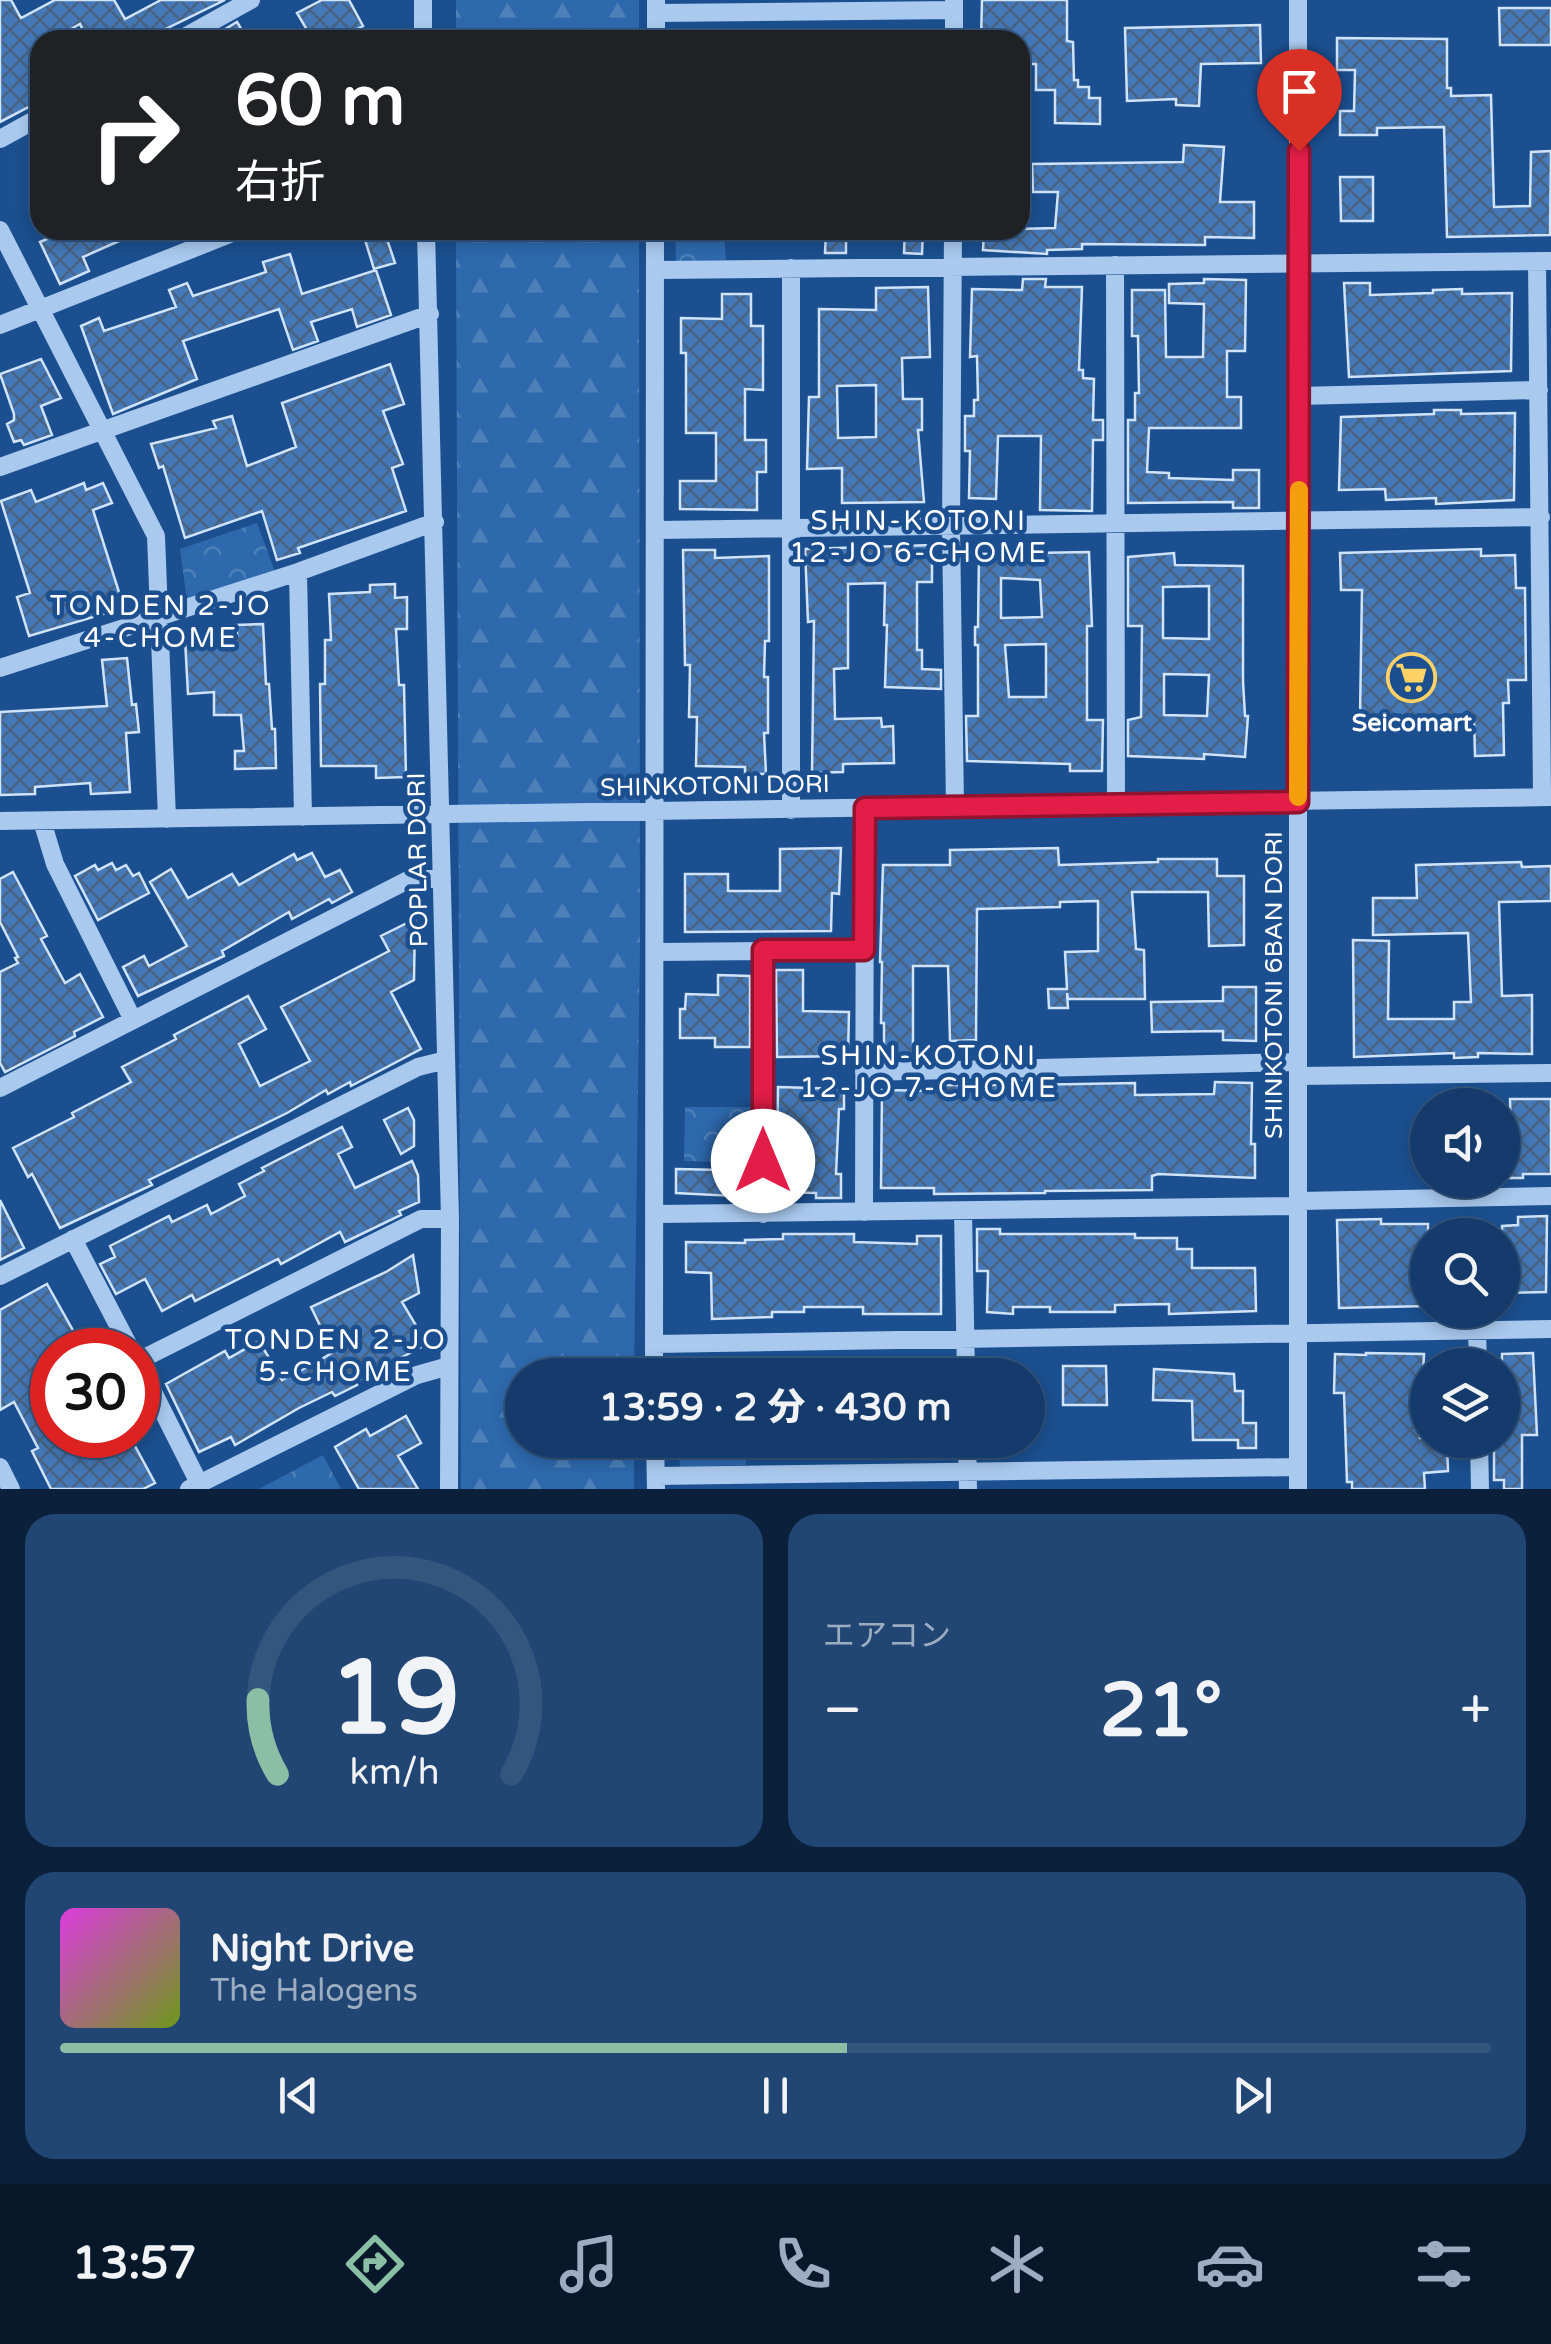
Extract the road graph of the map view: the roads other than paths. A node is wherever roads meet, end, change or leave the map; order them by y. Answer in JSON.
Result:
{"nodes":[{"id":1,"x":251,"y":0,"type":"edge"},
{"id":2,"x":423,"y":0,"type":"edge"},
{"id":3,"x":1298,"y":0,"type":"edge"},
{"id":4,"x":954,"y":5,"type":"edge"},
{"id":5,"x":656,"y":6,"type":"edge"},
{"id":6,"x":197,"y":30,"type":"edge"},
{"id":7,"x":423,"y":30,"type":"edge"},
{"id":8,"x":30,"y":122,"type":"edge"},
{"id":9,"x":0,"y":139,"type":"edge"},
{"id":10,"x":0,"y":230,"type":"edge"},
{"id":11,"x":215,"y":240,"type":"edge"},
{"id":12,"x":426,"y":240,"type":"edge"},
{"id":13,"x":656,"y":240,"type":"edge"},
{"id":14,"x":953,"y":240,"type":"edge"},
{"id":15,"x":1544,"y":261,"type":"edge"},
{"id":16,"x":953,"y":265,"type":"junction"},
{"id":17,"x":1114,"y":265,"type":"junction"},
{"id":18,"x":1299,"y":265,"type":"junction"},
{"id":19,"x":791,"y":268,"type":"junction"},
{"id":20,"x":656,"y":270,"type":"junction"},
{"id":21,"x":40,"y":309,"type":"junction"},
{"id":22,"x":430,"y":314,"type":"junction"},
{"id":23,"x":0,"y":325,"type":"edge"},
{"id":24,"x":1539,"y":390,"type":"junction"},
{"id":25,"x":1299,"y":396,"type":"junction"},
{"id":26,"x":100,"y":431,"type":"junction"},
{"id":27,"x":0,"y":467,"type":"edge"},
{"id":28,"x":1541,"y":517,"type":"junction"},
{"id":29,"x":435,"y":522,"type":"junction"},
{"id":30,"x":1299,"y":522,"type":"junction"},
{"id":31,"x":1115,"y":524,"type":"junction"},
{"id":32,"x":951,"y":527,"type":"junction"},
{"id":33,"x":792,"y":529,"type":"junction"},
{"id":34,"x":656,"y":530,"type":"junction"},
{"id":35,"x":298,"y":572,"type":"junction"},
{"id":36,"x":159,"y":616,"type":"junction"},
{"id":37,"x":0,"y":668,"type":"edge"},
{"id":38,"x":1546,"y":797,"type":"edge"},
{"id":39,"x":1298,"y":802,"type":"junction"},
{"id":40,"x":1116,"y":804,"type":"junction"},
{"id":41,"x":955,"y":807,"type":"junction"},
{"id":42,"x":865,"y":808,"type":"junction"},
{"id":43,"x":791,"y":810,"type":"junction"},
{"id":44,"x":656,"y":812,"type":"junction"},
{"id":45,"x":442,"y":815,"type":"junction"},
{"id":46,"x":304,"y":818,"type":"junction"},
{"id":47,"x":167,"y":819,"type":"junction"},
{"id":48,"x":42,"y":821,"type":"junction"},
{"id":49,"x":0,"y":822,"type":"edge"},
{"id":50,"x":442,"y":879,"type":"junction"},
{"id":51,"x":763,"y":950,"type":"junction"},
{"id":52,"x":864,"y":950,"type":"junction"},
{"id":53,"x":657,"y":952,"type":"junction"},
{"id":54,"x":133,"y":1020,"type":"junction"},
{"id":55,"x":446,"y":1060,"type":"junction"},
{"id":56,"x":1298,"y":1069,"type":"junction"},
{"id":57,"x":864,"y":1072,"type":"junction"},
{"id":58,"x":1551,"y":1073,"type":"edge"},
{"id":59,"x":0,"y":1088,"type":"edge"},
{"id":60,"x":1551,"y":1196,"type":"edge"},
{"id":61,"x":1299,"y":1204,"type":"junction"},
{"id":62,"x":963,"y":1211,"type":"junction"},
{"id":63,"x":864,"y":1212,"type":"junction"},
{"id":64,"x":656,"y":1214,"type":"junction"},
{"id":65,"x":763,"y":1214,"type":"junction"},
{"id":66,"x":450,"y":1219,"type":"junction"},
{"id":67,"x":73,"y":1239,"type":"junction"},
{"id":68,"x":0,"y":1276,"type":"edge"},
{"id":69,"x":120,"y":1328,"type":"edge"},
{"id":70,"x":1551,"y":1329,"type":"edge"},
{"id":71,"x":1477,"y":1330,"type":"junction"},
{"id":72,"x":1298,"y":1332,"type":"junction"},
{"id":73,"x":965,"y":1339,"type":"junction"},
{"id":74,"x":654,"y":1344,"type":"junction"},
{"id":75,"x":1478,"y":1348,"type":"edge"},
{"id":76,"x":160,"y":1350,"type":"edge"},
{"id":77,"x":654,"y":1358,"type":"edge"},
{"id":78,"x":966,"y":1358,"type":"edge"},
{"id":79,"x":449,"y":1366,"type":"junction"},
{"id":80,"x":160,"y":1408,"type":"edge"},
{"id":81,"x":1479,"y":1458,"type":"edge"},
{"id":82,"x":0,"y":1467,"type":"edge"},
{"id":83,"x":1298,"y":1467,"type":"junction"},
{"id":84,"x":967,"y":1481,"type":"edge"},
{"id":85,"x":656,"y":1482,"type":"edge"},
{"id":86,"x":197,"y":1487,"type":"edge"},
{"id":87,"x":11,"y":1489,"type":"edge"},
{"id":88,"x":450,"y":1489,"type":"edge"},
{"id":89,"x":1298,"y":1489,"type":"edge"},
{"id":90,"x":1480,"y":1489,"type":"edge"}],
"edges":[{"from":1,"to":6,"type":"street"},
{"from":2,"to":7,"type":"street"},
{"from":3,"to":18,"type":"street","name":"SHINKOTONI 6BAN DORI"},
{"from":4,"to":5,"type":"street"},
{"from":8,"to":9,"type":"street"},
{"from":10,"to":21,"type":"street"},
{"from":11,"to":21,"type":"street"},
{"from":12,"to":22,"type":"street","name":"POPLAR DORI"},
{"from":13,"to":20,"type":"street"},
{"from":14,"to":16,"type":"street"},
{"from":15,"to":18,"type":"street"},
{"from":15,"to":24,"type":"street"},
{"from":16,"to":17,"type":"street"},
{"from":16,"to":19,"type":"street"},
{"from":16,"to":32,"type":"street"},
{"from":17,"to":18,"type":"street"},
{"from":17,"to":31,"type":"street"},
{"from":18,"to":25,"type":"street","name":"SHINKOTONI 6BAN DORI"},
{"from":19,"to":20,"type":"street"},
{"from":19,"to":33,"type":"street"},
{"from":20,"to":34,"type":"street"},
{"from":21,"to":23,"type":"street"},
{"from":21,"to":26,"type":"street"},
{"from":22,"to":26,"type":"street"},
{"from":22,"to":29,"type":"street","name":"POPLAR DORI"},
{"from":24,"to":25,"type":"street"},
{"from":24,"to":28,"type":"street"},
{"from":25,"to":30,"type":"street","name":"SHINKOTONI 6BAN DORI"},
{"from":26,"to":27,"type":"street"},
{"from":26,"to":36,"type":"street"},
{"from":28,"to":30,"type":"street"},
{"from":28,"to":38,"type":"street"},
{"from":29,"to":35,"type":"street"},
{"from":29,"to":45,"type":"street","name":"POPLAR DORI"},
{"from":30,"to":31,"type":"street"},
{"from":30,"to":39,"type":"street","name":"SHINKOTONI 6BAN DORI"},
{"from":31,"to":32,"type":"street"},
{"from":31,"to":40,"type":"street"},
{"from":32,"to":33,"type":"street"},
{"from":32,"to":41,"type":"street"},
{"from":33,"to":34,"type":"street"},
{"from":33,"to":43,"type":"street"},
{"from":34,"to":44,"type":"street"},
{"from":35,"to":36,"type":"street"},
{"from":35,"to":46,"type":"street"},
{"from":36,"to":37,"type":"street"},
{"from":36,"to":47,"type":"street"},
{"from":38,"to":39,"type":"street","name":"SHINKOTONI DORI"},
{"from":39,"to":40,"type":"street","name":"SHINKOTONI DORI"},
{"from":39,"to":56,"type":"street","name":"SHINKOTONI 6BAN DORI"},
{"from":40,"to":41,"type":"street","name":"SHINKOTONI DORI"},
{"from":41,"to":42,"type":"street","name":"SHINKOTONI DORI"},
{"from":42,"to":43,"type":"street","name":"SHINKOTONI DORI"},
{"from":42,"to":52,"type":"street"},
{"from":43,"to":44,"type":"street","name":"SHINKOTONI DORI"},
{"from":44,"to":45,"type":"street","name":"SHINKOTONI DORI"},
{"from":44,"to":53,"type":"street"},
{"from":45,"to":46,"type":"street","name":"SHINKOTONI DORI"},
{"from":45,"to":50,"type":"street","name":"POPLAR DORI"},
{"from":46,"to":47,"type":"street","name":"SHINKOTONI DORI"},
{"from":47,"to":48,"type":"street","name":"SHINKOTONI DORI"},
{"from":48,"to":49,"type":"street","name":"SHINKOTONI DORI"},
{"from":48,"to":54,"type":"street"},
{"from":50,"to":54,"type":"street"},
{"from":50,"to":55,"type":"street","name":"POPLAR DORI"},
{"from":51,"to":52,"type":"street"},
{"from":51,"to":53,"type":"street"},
{"from":51,"to":65,"type":"street"},
{"from":52,"to":57,"type":"street"},
{"from":53,"to":64,"type":"street"},
{"from":54,"to":59,"type":"street"},
{"from":55,"to":66,"type":"street","name":"POPLAR DORI"},
{"from":55,"to":67,"type":"street"},
{"from":56,"to":57,"type":"street"},
{"from":56,"to":58,"type":"street"},
{"from":56,"to":61,"type":"street","name":"SHINKOTONI 6BAN DORI"},
{"from":57,"to":63,"type":"street"},
{"from":60,"to":61,"type":"street"},
{"from":61,"to":62,"type":"street"},
{"from":61,"to":72,"type":"street","name":"SHINKOTONI 6BAN DORI"},
{"from":62,"to":63,"type":"street"},
{"from":62,"to":73,"type":"street"},
{"from":63,"to":65,"type":"street"},
{"from":64,"to":65,"type":"street"},
{"from":64,"to":74,"type":"street"},
{"from":66,"to":76,"type":"street"},
{"from":66,"to":79,"type":"street","name":"POPLAR DORI"},
{"from":67,"to":68,"type":"street"},
{"from":67,"to":69,"type":"street"},
{"from":70,"to":71,"type":"street"},
{"from":71,"to":72,"type":"street"},
{"from":71,"to":75,"type":"street"},
{"from":72,"to":73,"type":"street"},
{"from":72,"to":83,"type":"street","name":"SHINKOTONI 6BAN DORI"},
{"from":73,"to":74,"type":"street"},
{"from":73,"to":78,"type":"street"},
{"from":74,"to":77,"type":"street"},
{"from":79,"to":86,"type":"street"},
{"from":79,"to":88,"type":"street","name":"POPLAR DORI"},
{"from":80,"to":86,"type":"street"},
{"from":81,"to":90,"type":"street"},
{"from":82,"to":87,"type":"street"},
{"from":83,"to":84,"type":"street"},
{"from":83,"to":89,"type":"street","name":"SHINKOTONI 6BAN DORI"},
{"from":84,"to":85,"type":"street"}]}
